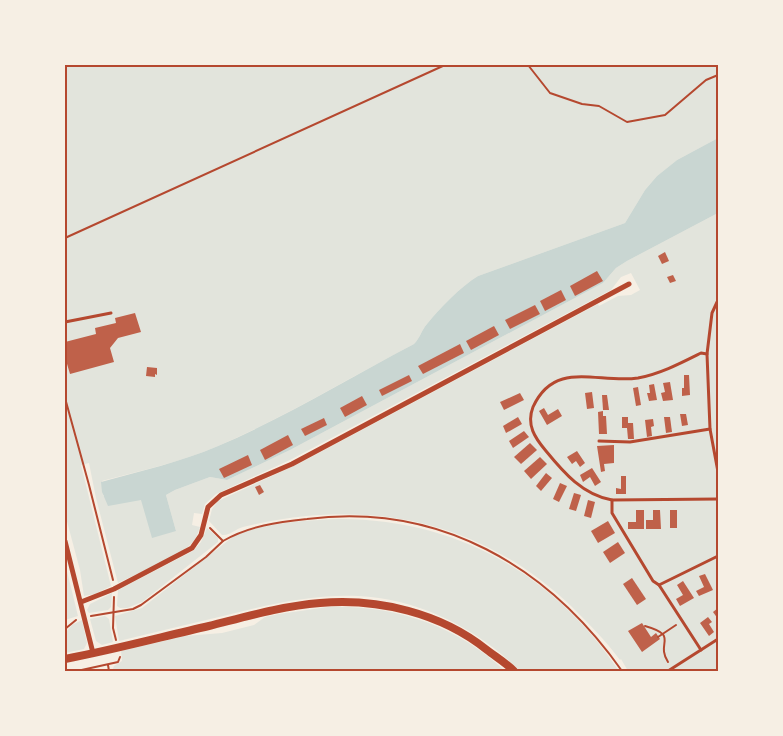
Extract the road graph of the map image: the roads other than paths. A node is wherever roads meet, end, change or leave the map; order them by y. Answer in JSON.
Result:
{"nodes":[{"id":1,"x":629,"y":284,"type":"dead end"},
{"id":2,"x":718,"y":300,"type":"edge"},
{"id":3,"x":111,"y":313,"type":"dead end"},
{"id":4,"x":65,"y":322,"type":"edge"},
{"id":5,"x":707,"y":354,"type":"junction"},
{"id":6,"x":710,"y":429,"type":"junction"},
{"id":7,"x":599,"y":441,"type":"dead end"},
{"id":8,"x":718,"y":472,"type":"edge"},
{"id":9,"x":718,"y":499,"type":"edge"},
{"id":10,"x":612,"y":500,"type":"junction"},
{"id":11,"x":65,"y":541,"type":"edge"},
{"id":12,"x":718,"y":556,"type":"edge"},
{"id":13,"x":659,"y":585,"type":"junction"},
{"id":14,"x":81,"y":602,"type":"junction"},
{"id":15,"x":718,"y":639,"type":"edge"},
{"id":16,"x":700,"y":650,"type":"junction"},
{"id":17,"x":93,"y":654,"type":"junction"},
{"id":18,"x":65,"y":659,"type":"edge"},
{"id":19,"x":514,"y":671,"type":"edge"},
{"id":20,"x":668,"y":671,"type":"edge"}],
"edges":[{"from":1,"to":14,"type":"street"},
{"from":2,"to":5,"type":"lane"},
{"from":3,"to":4,"type":"lane"},
{"from":5,"to":6,"type":"lane"},
{"from":5,"to":10,"type":"lane"},
{"from":6,"to":7,"type":"lane"},
{"from":6,"to":8,"type":"lane"},
{"from":9,"to":10,"type":"lane"},
{"from":10,"to":13,"type":"lane"},
{"from":11,"to":14,"type":"street"},
{"from":12,"to":13,"type":"lane"},
{"from":13,"to":16,"type":"lane"},
{"from":14,"to":17,"type":"street"},
{"from":15,"to":16,"type":"lane"},
{"from":16,"to":20,"type":"lane"},
{"from":17,"to":18,"type":"main road"},
{"from":17,"to":19,"type":"main road"}]}
